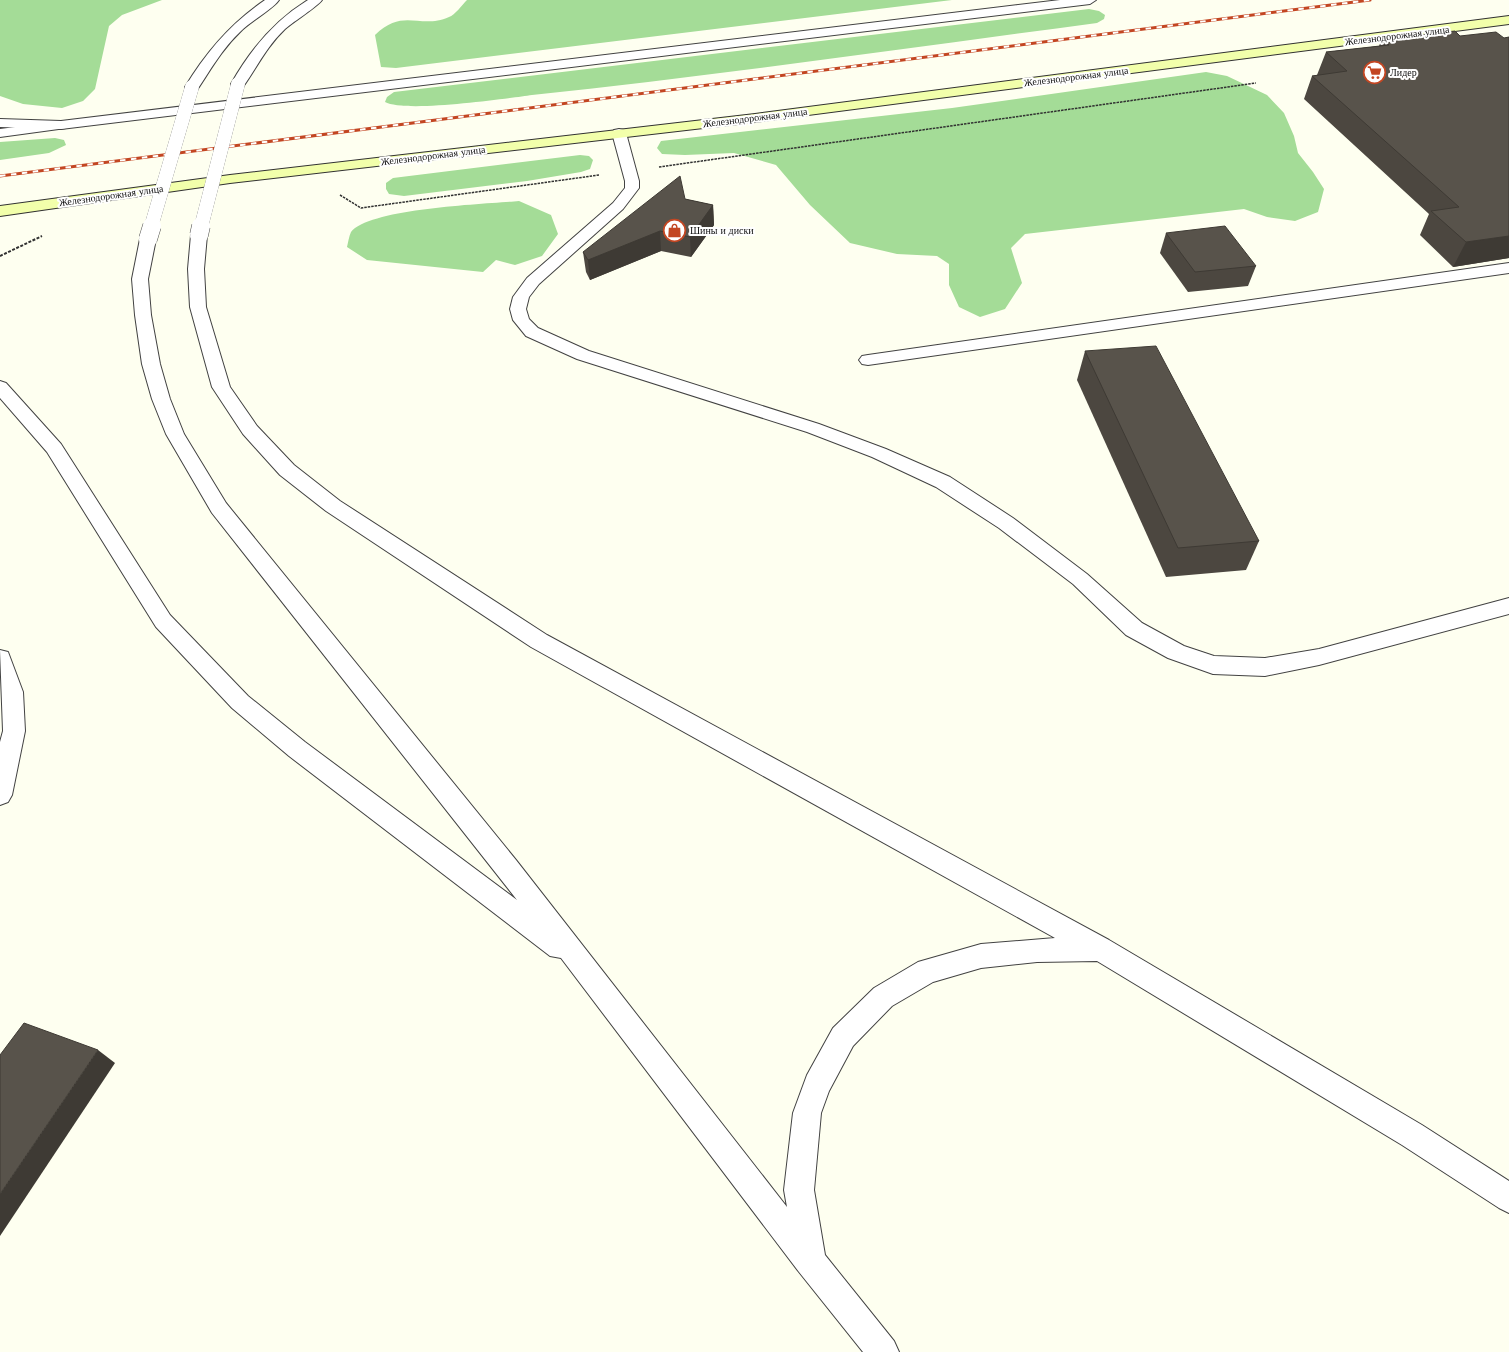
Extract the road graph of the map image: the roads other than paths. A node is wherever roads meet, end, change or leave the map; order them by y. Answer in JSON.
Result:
{"nodes":[{"id":1,"x":273,"y":0,"type":"edge"},
{"id":2,"x":316,"y":0,"type":"edge"},
{"id":3,"x":1028,"y":0,"type":"edge"},
{"id":4,"x":1090,"y":0,"type":"edge"},
{"id":5,"x":994,"y":13,"type":"junction"},
{"id":6,"x":1509,"y":20,"type":"edge"},
{"id":7,"x":0,"y":123,"type":"edge"},
{"id":8,"x":61,"y":125,"type":"junction"},
{"id":9,"x":0,"y":133,"type":"edge"},
{"id":10,"x":619,"y":133,"type":"junction"},
{"id":11,"x":0,"y":211,"type":"edge"},
{"id":12,"x":1509,"y":268,"type":"edge"},
{"id":13,"x":868,"y":360,"type":"dead end"},
{"id":14,"x":0,"y":387,"type":"edge"},
{"id":15,"x":1509,"y":606,"type":"edge"},
{"id":16,"x":0,"y":658,"type":"edge"},
{"id":17,"x":0,"y":795,"type":"edge"},
{"id":18,"x":1100,"y":949,"type":"junction"},
{"id":19,"x":583,"y":965,"type":"junction"},
{"id":20,"x":1509,"y":1198,"type":"edge"},
{"id":21,"x":810,"y":1261,"type":"junction"},
{"id":22,"x":883,"y":1352,"type":"edge"}],
"edges":[{"from":1,"to":19,"type":"street","bridge":true},
{"from":2,"to":18,"type":"street","bridge":true},
{"from":3,"to":5,"type":"street"},
{"from":4,"to":5,"type":"street"},
{"from":5,"to":8,"type":"street"},
{"from":6,"to":10,"type":"main road","name":"Железнодорожная улица"},
{"from":7,"to":8,"type":"street"},
{"from":8,"to":9,"type":"street"},
{"from":10,"to":11,"type":"main road","name":"Железнодорожная улица"},
{"from":10,"to":15,"type":"street"},
{"from":12,"to":13,"type":"street"},
{"from":14,"to":19,"type":"street"},
{"from":16,"to":17,"type":"street"},
{"from":18,"to":20,"type":"street"},
{"from":18,"to":21,"type":"street"},
{"from":19,"to":21,"type":"street"},
{"from":21,"to":22,"type":"street"}]}
